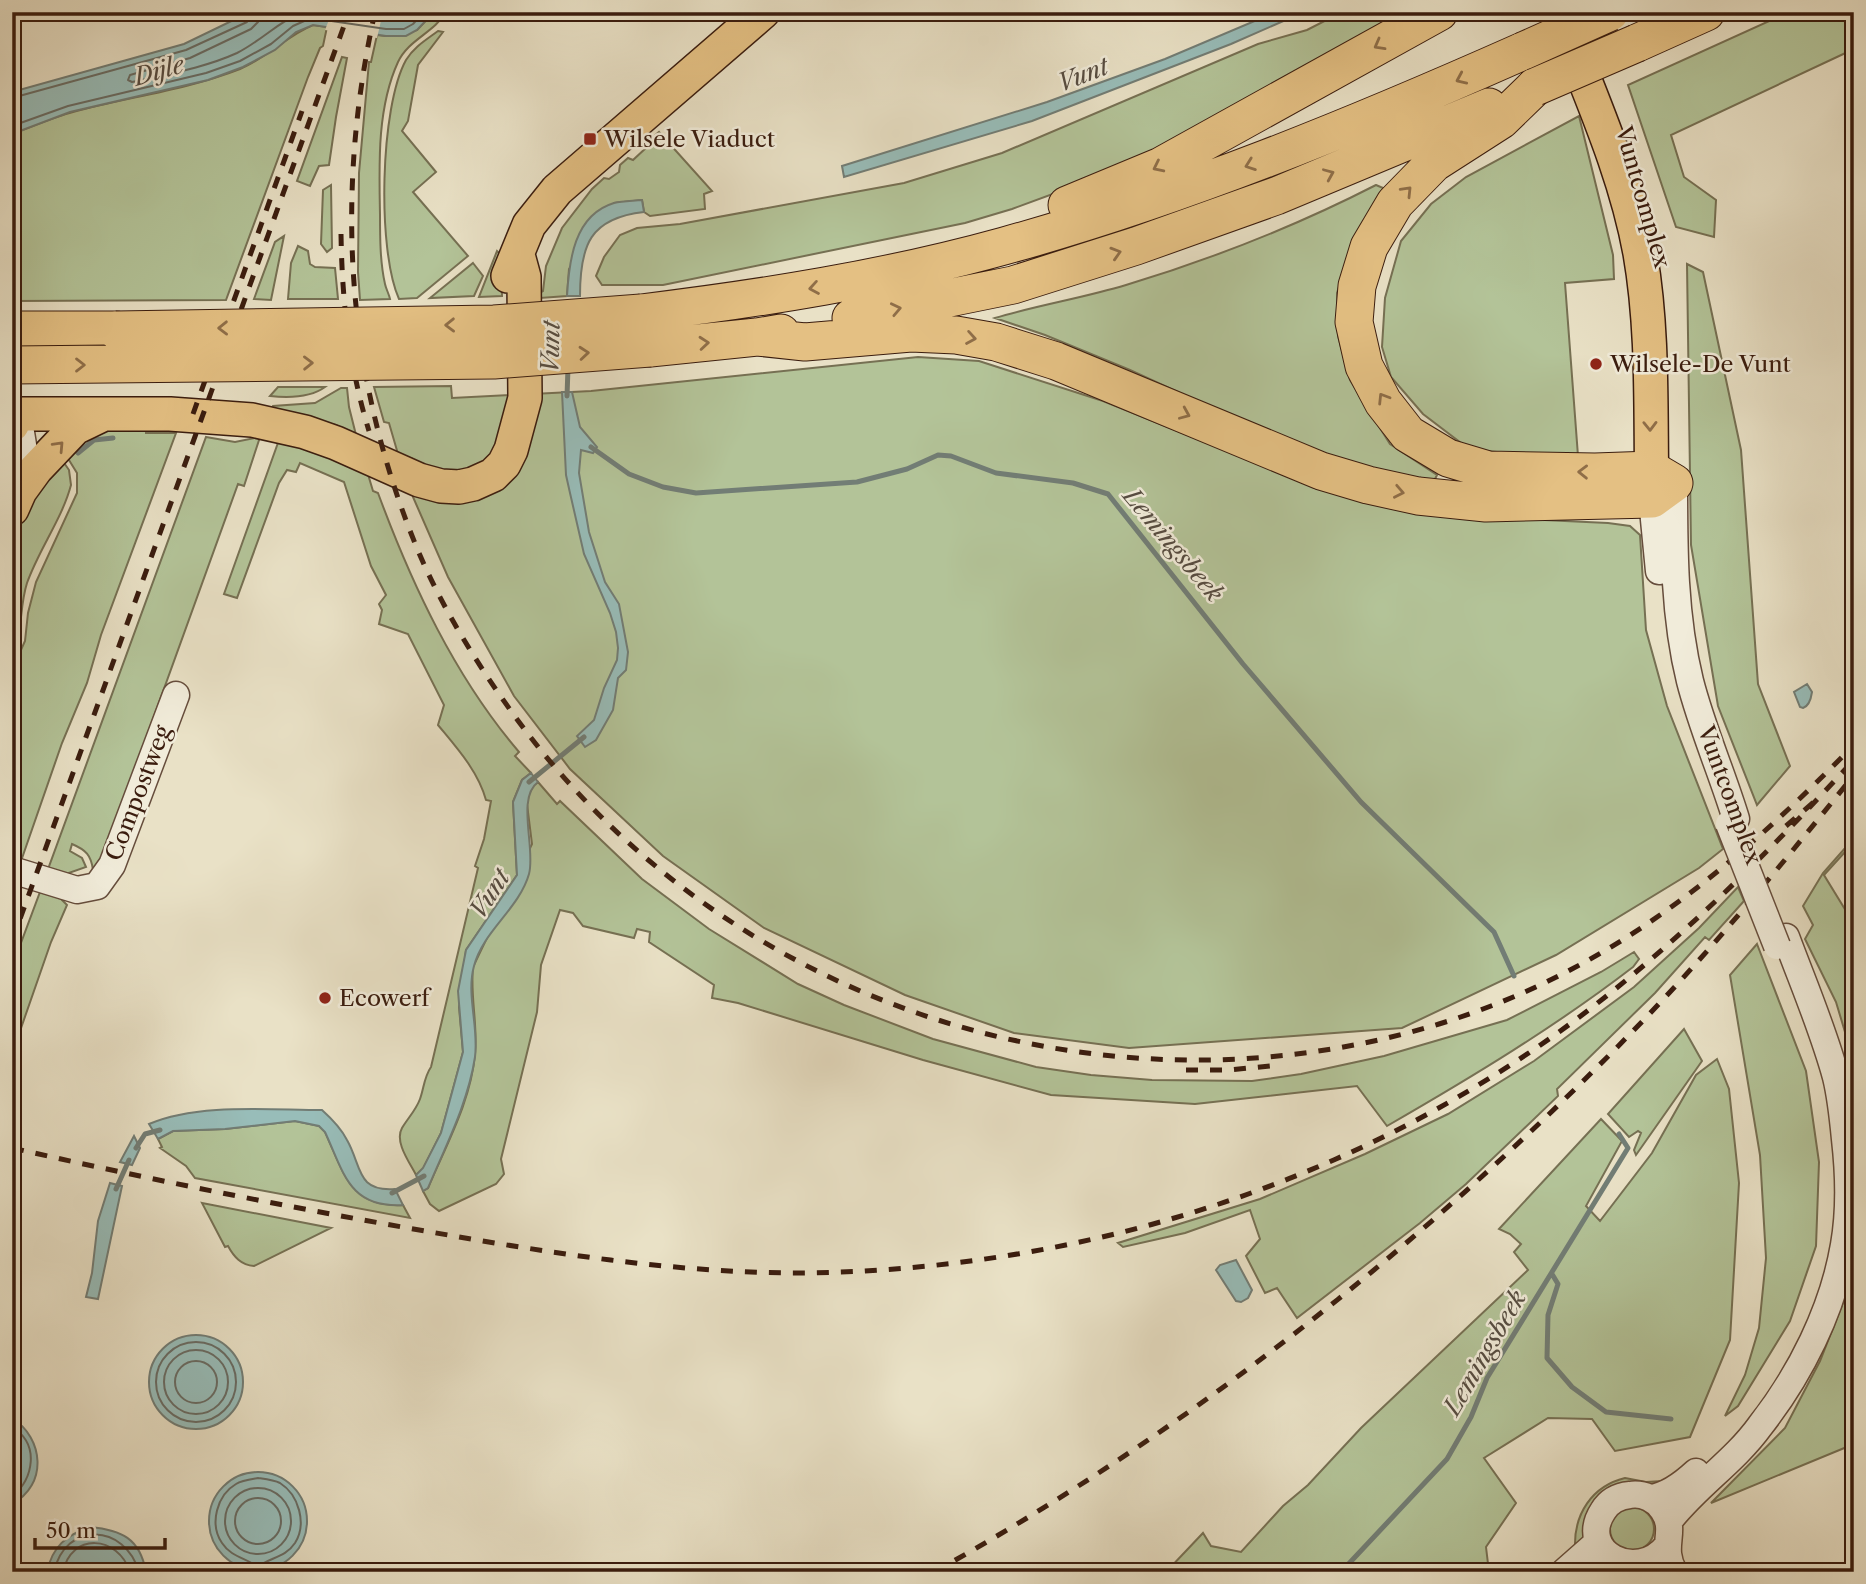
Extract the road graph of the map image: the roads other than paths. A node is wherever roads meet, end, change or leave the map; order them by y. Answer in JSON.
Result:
{"nodes":[{"id":1,"x":763,"y":12,"type":"edge"},
{"id":2,"x":1439,"y":12,"type":"edge"},
{"id":3,"x":1558,"y":12,"type":"edge"},
{"id":4,"x":1581,"y":12,"type":"edge"},
{"id":5,"x":1610,"y":12,"type":"edge"},
{"id":6,"x":1706,"y":12,"type":"edge"},
{"id":7,"x":1535,"y":87,"type":"junction"},
{"id":8,"x":929,"y":265,"type":"junction"},
{"id":9,"x":12,"y":330,"type":"edge"},
{"id":10,"x":757,"y":337,"type":"junction"},
{"id":11,"x":12,"y":365,"type":"edge"},
{"id":12,"x":106,"y":413,"type":"junction"},
{"id":13,"x":14,"y":418,"type":"edge"},
{"id":14,"x":1659,"y":484,"type":"junction"},
{"id":15,"x":16,"y":500,"type":"edge"},
{"id":16,"x":176,"y":695,"type":"dead end"},
{"id":17,"x":12,"y":870,"type":"edge"},
{"id":18,"x":1782,"y":942,"type":"junction"},
{"id":19,"x":1650,"y":1498,"type":"junction"},
{"id":20,"x":1659,"y":1551,"type":"edge"},
{"id":21,"x":1602,"y":1558,"type":"edge"},
{"id":22,"x":1564,"y":1572,"type":"edge"},
{"id":23,"x":1674,"y":1572,"type":"edge"}],
"edges":[{"from":1,"to":12,"type":"main road"},
{"from":2,"to":8,"type":"highway","one_way":true},
{"from":3,"to":14,"type":"main road","name":"Vuntcomplex","one_way":true},
{"from":4,"to":14,"type":"main road","name":"Vuntcomplex"},
{"from":5,"to":8,"type":"highway","one_way":true,"bridge":true},
{"from":6,"to":7,"type":"highway","bridge":true},
{"from":10,"to":7,"type":"highway","one_way":true},
{"from":14,"to":7,"type":"highway","one_way":true},
{"from":8,"to":9,"type":"highway","one_way":true,"bridge":true},
{"from":11,"to":10,"type":"highway","one_way":true,"bridge":true},
{"from":10,"to":14,"type":"highway","one_way":true},
{"from":12,"to":13,"type":"main road"},
{"from":15,"to":12,"type":"main road","one_way":true},
{"from":13,"to":15,"type":"street"},
{"from":14,"to":18,"type":"street","name":"Vuntcomplex","bridge":true},
{"from":16,"to":17,"type":"street","name":"Compostweg"},
{"from":18,"to":19,"type":"street","name":"Vuntcomplex"},
{"from":18,"to":20,"type":"street","name":"Vuntcomplex"},
{"from":19,"to":20,"type":"street"},
{"from":19,"to":21,"type":"street"},
{"from":20,"to":21,"type":"street"},
{"from":20,"to":23,"type":"street"},
{"from":21,"to":22,"type":"street"}]}
